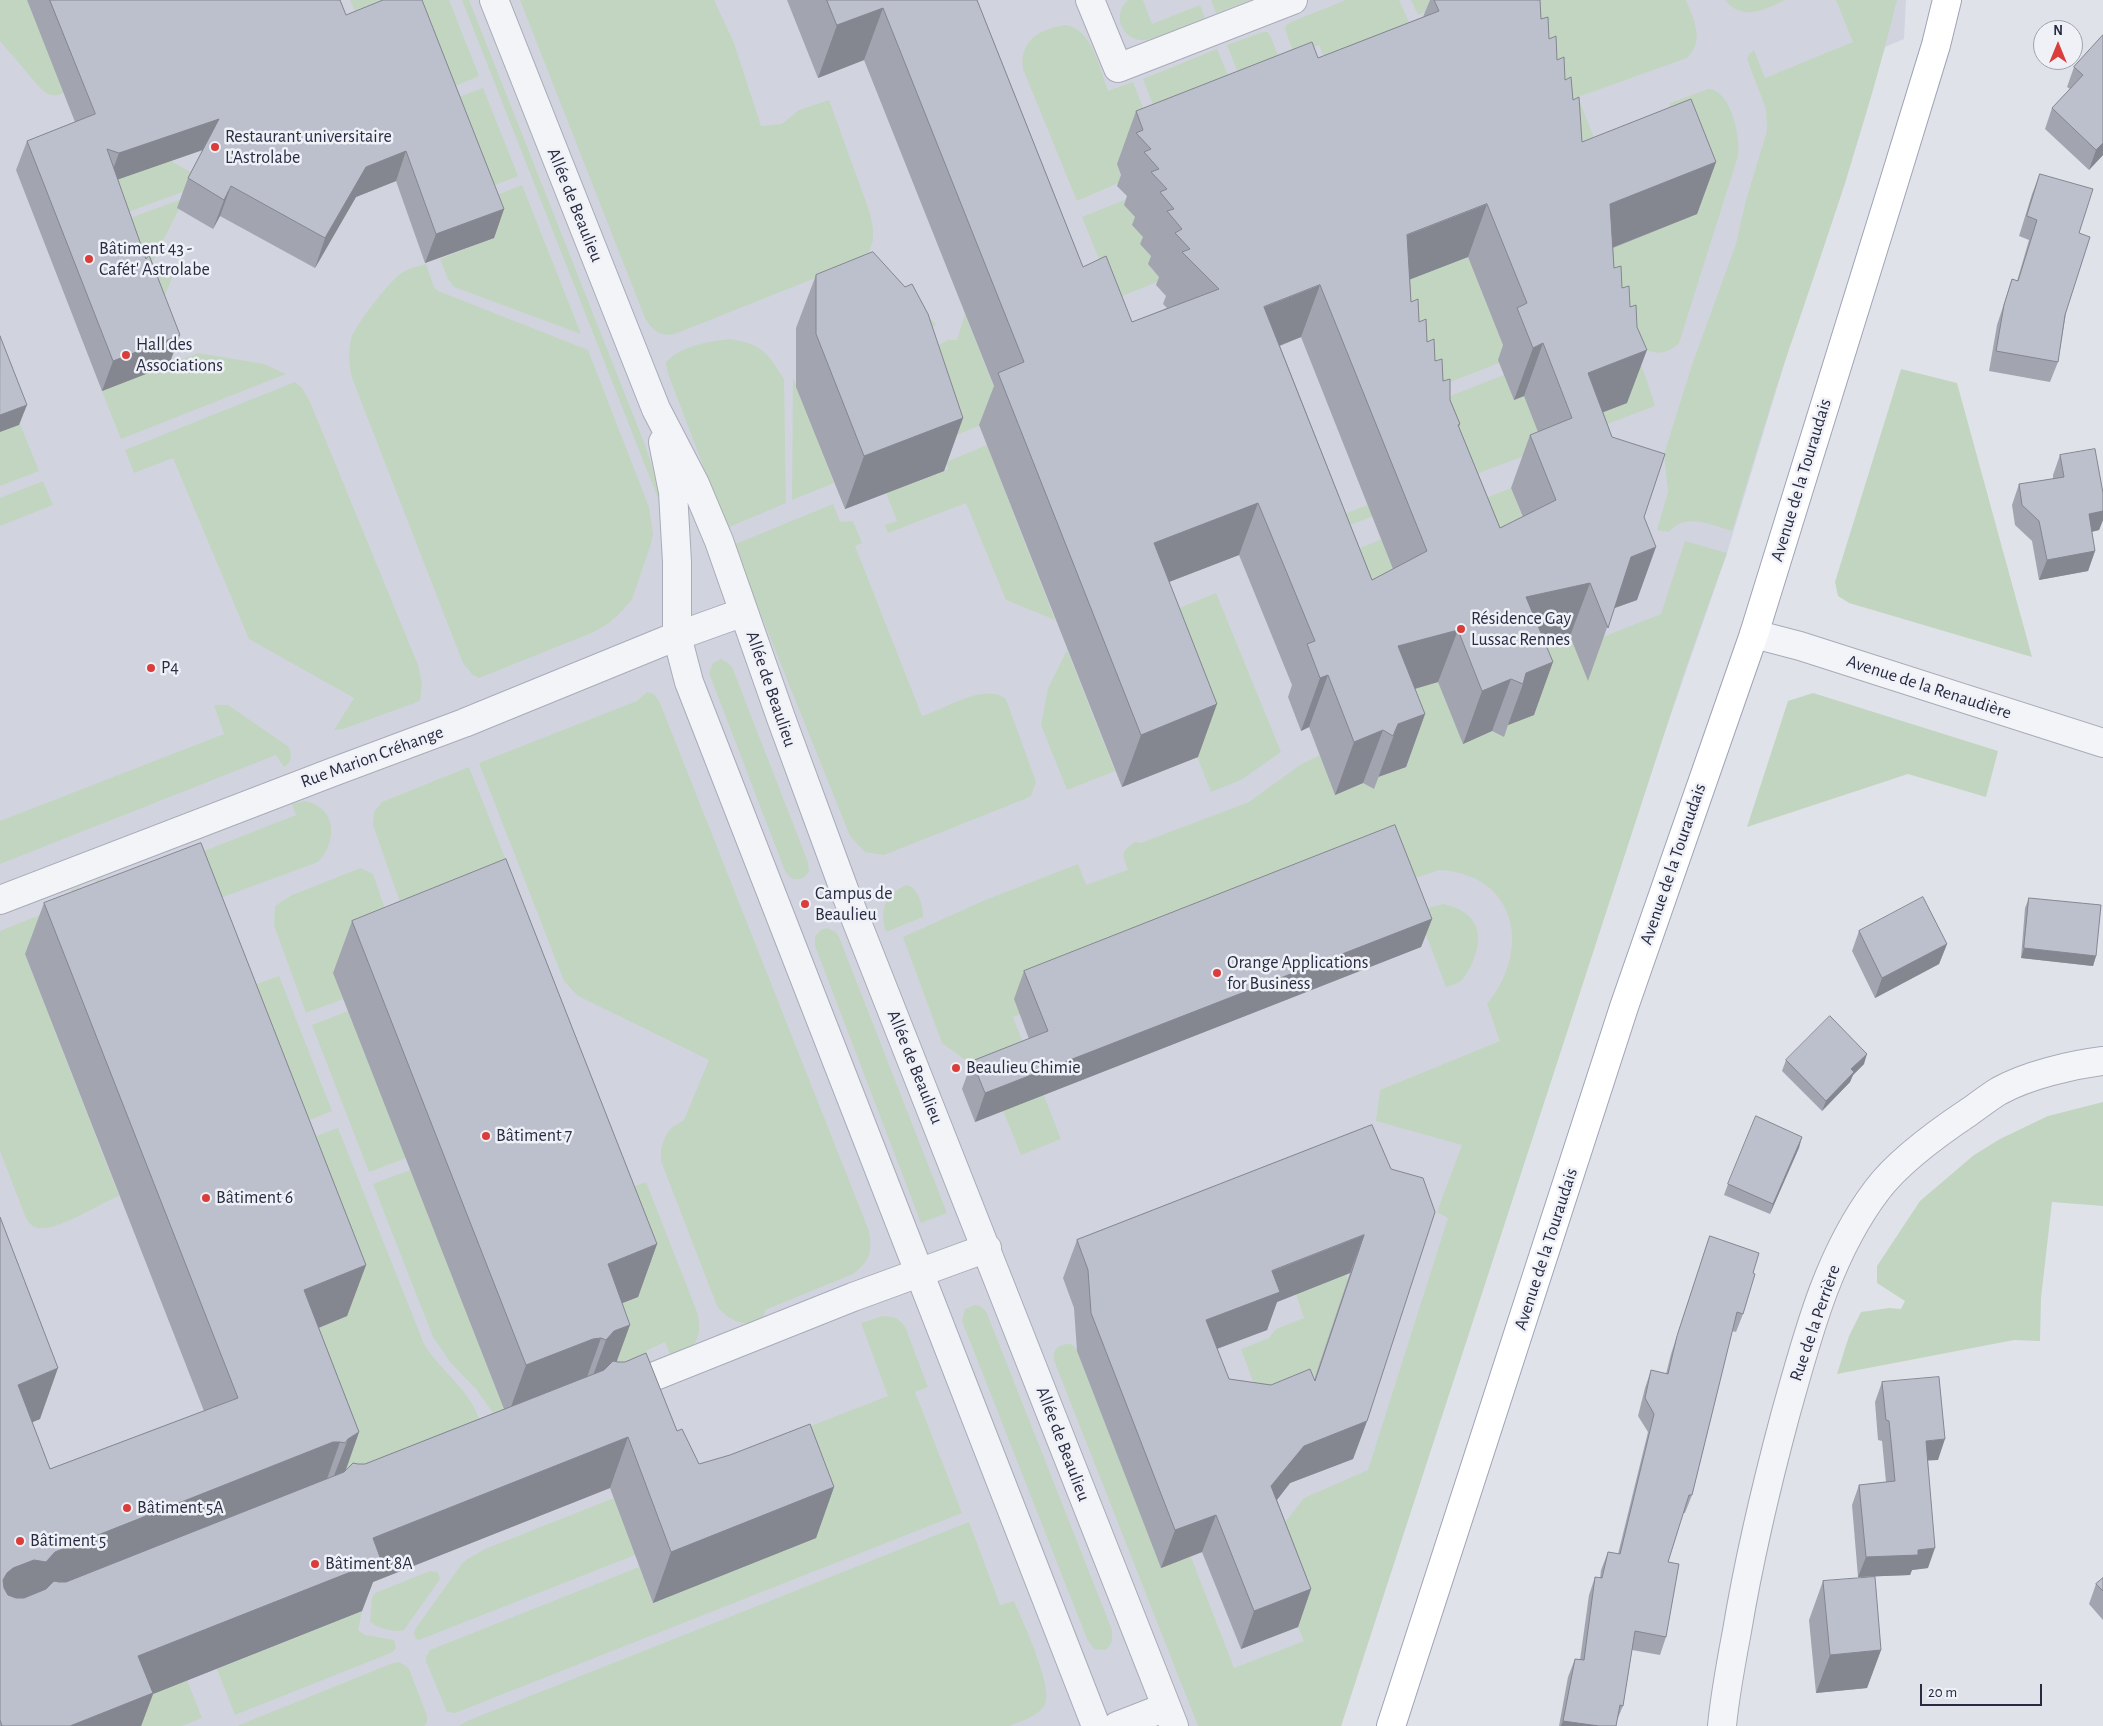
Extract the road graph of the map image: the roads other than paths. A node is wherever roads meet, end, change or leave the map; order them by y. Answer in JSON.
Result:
{"nodes":[{"id":1,"x":494,"y":0,"type":"edge"},
{"id":2,"x":1090,"y":0,"type":"edge"},
{"id":3,"x":1293,"y":0,"type":"edge"},
{"id":4,"x":1947,"y":0,"type":"edge"},
{"id":5,"x":656,"y":409,"type":"junction"},
{"id":6,"x":744,"y":612,"type":"junction"},
{"id":7,"x":1754,"y":634,"type":"junction"},
{"id":8,"x":677,"y":636,"type":"junction"},
{"id":9,"x":2103,"y":743,"type":"edge"},
{"id":10,"x":0,"y":900,"type":"edge"},
{"id":11,"x":2103,"y":1061,"type":"edge"},
{"id":12,"x":987,"y":1248,"type":"junction"},
{"id":13,"x":919,"y":1273,"type":"junction"},
{"id":14,"x":601,"y":1398,"type":"edge"},
{"id":15,"x":1170,"y":1716,"type":"edge"},
{"id":16,"x":1096,"y":1726,"type":"edge"},
{"id":17,"x":1117,"y":1726,"type":"edge"},
{"id":18,"x":1391,"y":1726,"type":"edge"},
{"id":19,"x":1722,"y":1726,"type":"edge"}],
"edges":[{"from":1,"to":5,"type":"street","name":"Allée de Beaulieu"},
{"from":2,"to":3,"type":"street"},
{"from":4,"to":7,"type":"main road","name":"Avenue de la Touraudais"},
{"from":5,"to":6,"type":"street","name":"Allée de Beaulieu"},
{"from":5,"to":8,"type":"street","name":"Allée de Beaulieu"},
{"from":6,"to":8,"type":"street","name":"Rue Marion Créhange"},
{"from":6,"to":12,"type":"street","name":"Allée de Beaulieu"},
{"from":7,"to":9,"type":"street","name":"Avenue de la Renaudière"},
{"from":7,"to":18,"type":"main road","name":"Avenue de la Touraudais"},
{"from":8,"to":10,"type":"street","name":"Rue Marion Créhange"},
{"from":8,"to":13,"type":"street","name":"Allée de Beaulieu"},
{"from":11,"to":19,"type":"street","name":"Rue de la Perrière"},
{"from":12,"to":13,"type":"street"},
{"from":12,"to":15,"type":"street","name":"Allée de Beaulieu"},
{"from":13,"to":14,"type":"street"},
{"from":13,"to":16,"type":"street","name":"Allée de Beaulieu"},
{"from":15,"to":17,"type":"street"}]}
